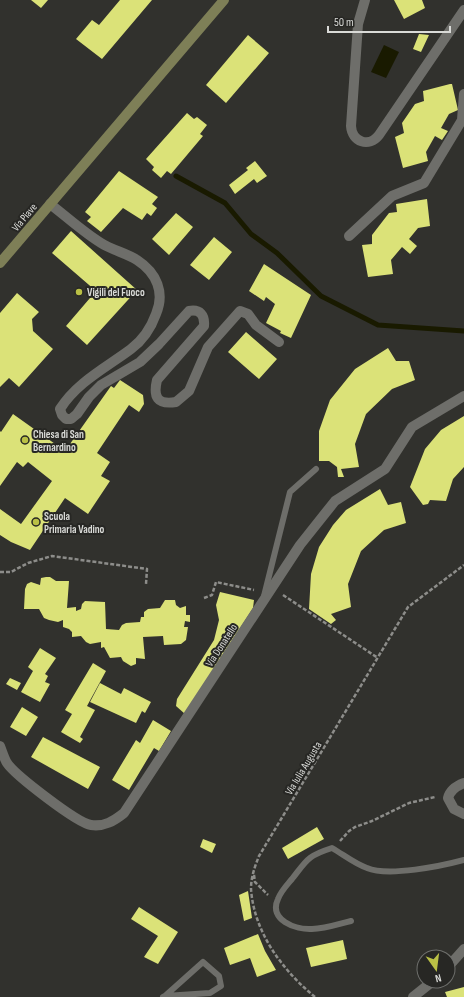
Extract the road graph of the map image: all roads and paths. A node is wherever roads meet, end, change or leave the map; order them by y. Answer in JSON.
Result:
{"nodes":[{"id":1,"x":224,"y":0,"type":"edge"},
{"id":2,"x":365,"y":0,"type":"edge"},
{"id":3,"x":464,"y":10,"type":"edge"},
{"id":4,"x":464,"y":94,"type":"edge"},
{"id":5,"x":50,"y":204,"type":"junction"},
{"id":6,"x":349,"y":236,"type":"dead end"},
{"id":7,"x":0,"y":263,"type":"edge"},
{"id":8,"x":278,"y":342,"type":"dead end"},
{"id":9,"x":464,"y":396,"type":"edge"},
{"id":10,"x":316,"y":469,"type":"dead end"},
{"id":11,"x":464,"y":565,"type":"edge"},
{"id":12,"x":0,"y":572,"type":"edge"},
{"id":13,"x":146,"y":584,"type":"dead end"},
{"id":14,"x":268,"y":591,"type":"junction"},
{"id":15,"x":204,"y":598,"type":"dead end"},
{"id":16,"x":378,"y":658,"type":"junction"},
{"id":17,"x":0,"y":746,"type":"edge"},
{"id":18,"x":464,"y":783,"type":"edge"},
{"id":19,"x":448,"y":798,"type":"junction"},
{"id":20,"x":464,"y":814,"type":"edge"},
{"id":21,"x":332,"y":848,"type":"junction"},
{"id":22,"x":464,"y":860,"type":"edge"},
{"id":23,"x":253,"y":873,"type":"junction"},
{"id":24,"x":277,"y":899,"type":"junction"},
{"id":25,"x":351,"y":921,"type":"dead end"},
{"id":26,"x":464,"y":949,"type":"edge"},
{"id":27,"x":456,"y":958,"type":"edge"},
{"id":28,"x":422,"y":989,"type":"edge"},
{"id":29,"x":164,"y":996,"type":"edge"},
{"id":30,"x":314,"y":997,"type":"edge"},
{"id":31,"x":413,"y":997,"type":"edge"}],
"edges":[{"from":1,"to":5,"type":"main road","name":"Via Piave"},
{"from":2,"to":3,"type":"street"},
{"from":4,"to":6,"type":"street"},
{"from":5,"to":7,"type":"main road","name":"Via Piave"},
{"from":5,"to":8,"type":"street"},
{"from":9,"to":14,"type":"street","name":"Via Donatello"},
{"from":10,"to":14,"type":"lane"},
{"from":11,"to":16,"type":"path","name":"Via Iulia Augusta"},
{"from":12,"to":13,"type":"path"},
{"from":14,"to":15,"type":"path"},
{"from":14,"to":16,"type":"path"},
{"from":14,"to":17,"type":"street","name":"Via Donatello"},
{"from":16,"to":23,"type":"path","name":"Via Iulia Augusta"},
{"from":18,"to":19,"type":"street"},
{"from":19,"to":20,"type":"street"},
{"from":19,"to":21,"type":"path"},
{"from":21,"to":22,"type":"lane"},
{"from":21,"to":24,"type":"lane"},
{"from":23,"to":24,"type":"path"},
{"from":23,"to":30,"type":"path","name":"Via Iulia Augusta"},
{"from":24,"to":25,"type":"lane"},
{"from":26,"to":27,"type":"street"},
{"from":28,"to":31,"type":"street"},
{"from":29,"to":29,"type":"lane"}]}
